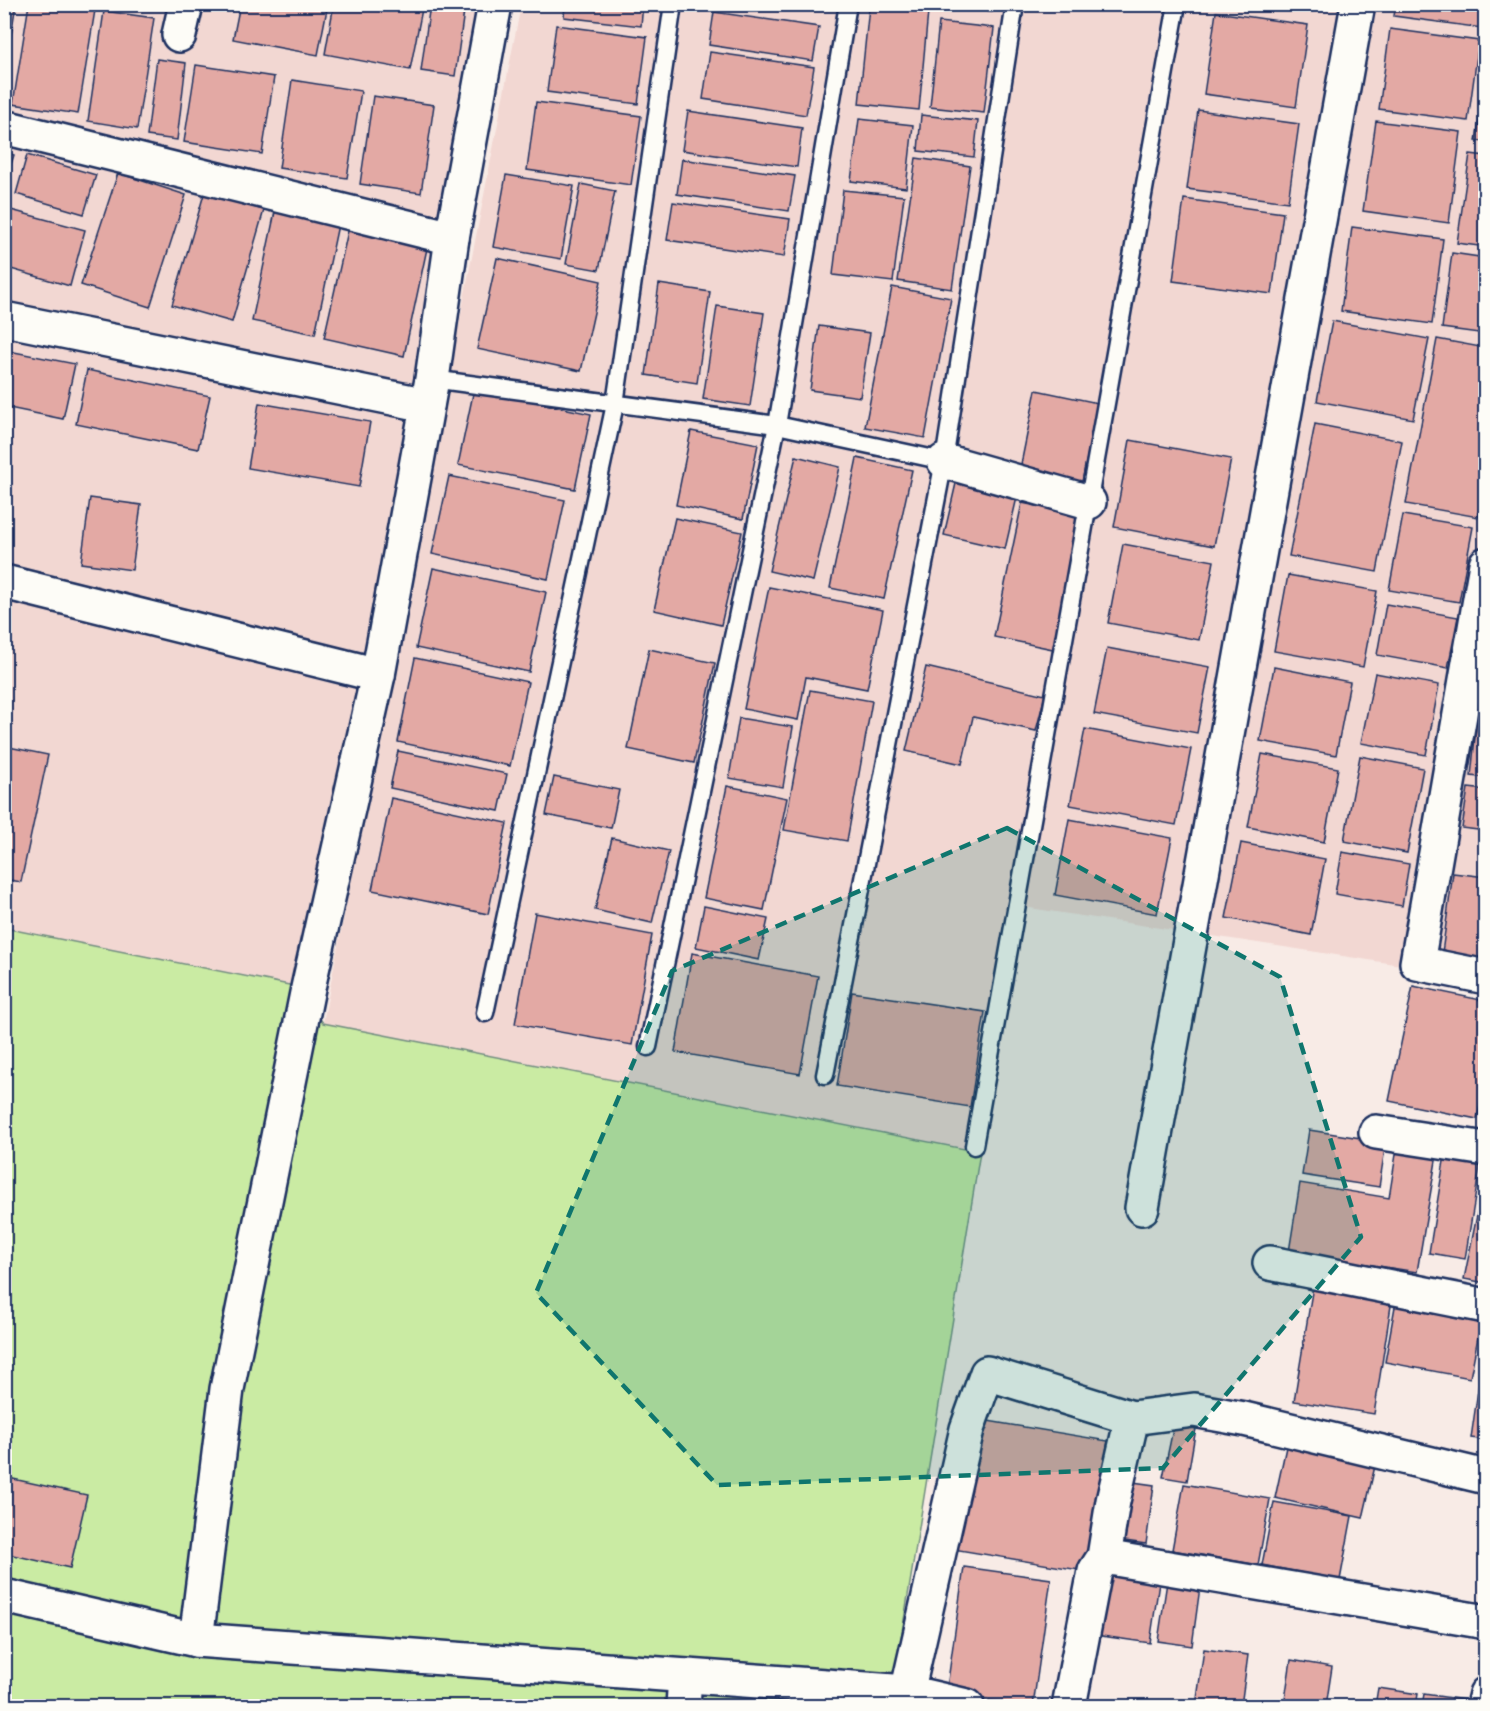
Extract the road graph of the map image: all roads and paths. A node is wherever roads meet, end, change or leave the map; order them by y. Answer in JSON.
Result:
{"nodes":[{"id":1,"x":495,"y":4,"type":"edge"},
{"id":2,"x":673,"y":4,"type":"edge"},
{"id":3,"x":848,"y":4,"type":"edge"},
{"id":4,"x":1015,"y":4,"type":"edge"},
{"id":5,"x":1177,"y":4,"type":"edge"},
{"id":6,"x":1358,"y":4,"type":"edge"},
{"id":7,"x":4,"y":127,"type":"edge"},
{"id":8,"x":452,"y":238,"type":"junction"},
{"id":9,"x":4,"y":320,"type":"edge"},
{"id":10,"x":429,"y":392,"type":"junction"},
{"id":11,"x":615,"y":404,"type":"junction"},
{"id":12,"x":777,"y":425,"type":"junction"},
{"id":13,"x":944,"y":461,"type":"junction"},
{"id":14,"x":1089,"y":502,"type":"junction"},
{"id":15,"x":1485,"y":564,"type":"edge"},
{"id":16,"x":4,"y":582,"type":"edge"},
{"id":17,"x":378,"y":675,"type":"junction"},
{"id":18,"x":1485,"y":978,"type":"edge"},
{"id":19,"x":484,"y":1013,"type":"dead end"},
{"id":20,"x":648,"y":1047,"type":"dead end"},
{"id":21,"x":825,"y":1075,"type":"dead end"},
{"id":22,"x":1376,"y":1132,"type":"dead end"},
{"id":23,"x":974,"y":1146,"type":"dead end"},
{"id":24,"x":1485,"y":1149,"type":"edge"},
{"id":25,"x":1142,"y":1208,"type":"dead end"},
{"id":26,"x":1270,"y":1263,"type":"dead end"},
{"id":27,"x":1485,"y":1306,"type":"edge"},
{"id":28,"x":1132,"y":1418,"type":"junction"},
{"id":29,"x":1485,"y":1477,"type":"edge"},
{"id":30,"x":1104,"y":1557,"type":"junction"},
{"id":31,"x":4,"y":1596,"type":"edge"},
{"id":32,"x":1485,"y":1622,"type":"edge"},
{"id":33,"x":196,"y":1640,"type":"junction"},
{"id":34,"x":684,"y":1691,"type":"edge"},
{"id":35,"x":734,"y":1693,"type":"edge"},
{"id":36,"x":1485,"y":1694,"type":"edge"},
{"id":37,"x":905,"y":1699,"type":"edge"},
{"id":38,"x":967,"y":1707,"type":"edge"},
{"id":39,"x":1069,"y":1707,"type":"edge"},
{"id":40,"x":1483,"y":1707,"type":"edge"}],
"edges":[{"from":1,"to":8,"type":"street"},
{"from":2,"to":11,"type":"lane"},
{"from":3,"to":12,"type":"lane"},
{"from":4,"to":13,"type":"lane"},
{"from":5,"to":14,"type":"lane"},
{"from":6,"to":25,"type":"street"},
{"from":7,"to":8,"type":"street"},
{"from":8,"to":10,"type":"street"},
{"from":9,"to":10,"type":"street"},
{"from":10,"to":11,"type":"lane"},
{"from":10,"to":17,"type":"street"},
{"from":11,"to":12,"type":"lane"},
{"from":11,"to":19,"type":"lane"},
{"from":12,"to":13,"type":"lane"},
{"from":12,"to":20,"type":"lane"},
{"from":13,"to":14,"type":"street"},
{"from":13,"to":21,"type":"lane"},
{"from":14,"to":23,"type":"lane"},
{"from":15,"to":18,"type":"street"},
{"from":16,"to":17,"type":"street"},
{"from":17,"to":33,"type":"street"},
{"from":22,"to":24,"type":"street"},
{"from":26,"to":27,"type":"street"},
{"from":28,"to":29,"type":"street"},
{"from":28,"to":30,"type":"street"},
{"from":28,"to":37,"type":"street"},
{"from":30,"to":32,"type":"street"},
{"from":30,"to":39,"type":"street"},
{"from":31,"to":33,"type":"street"},
{"from":33,"to":34,"type":"street"},
{"from":34,"to":35,"type":"street"},
{"from":35,"to":37,"type":"street"},
{"from":36,"to":40,"type":"street"},
{"from":37,"to":38,"type":"street"}]}
